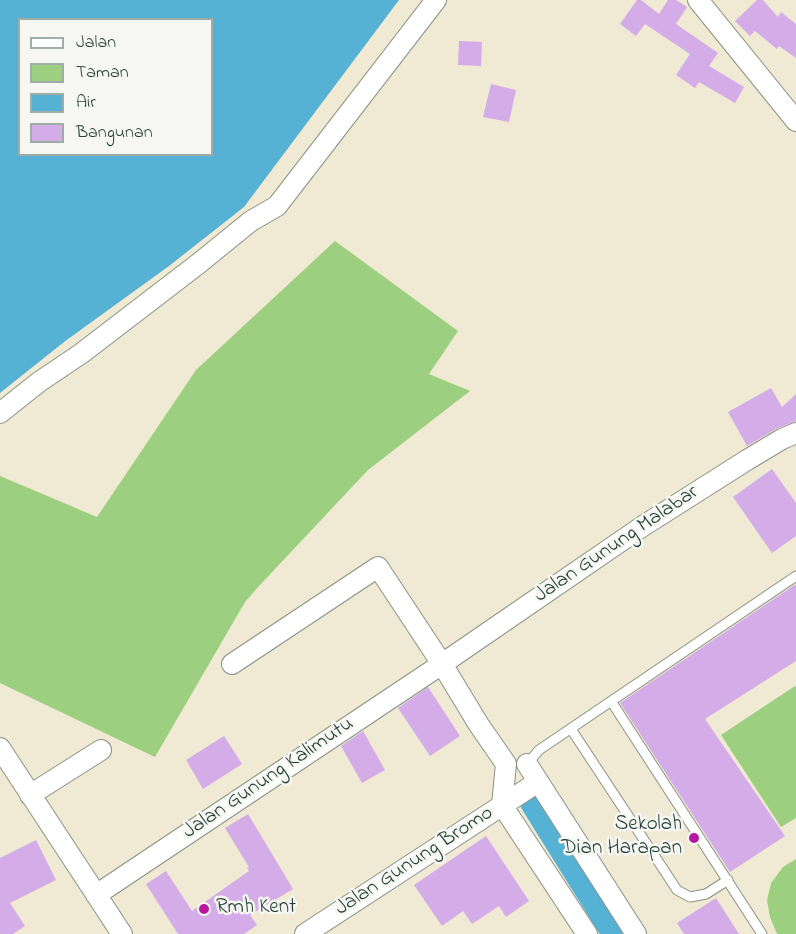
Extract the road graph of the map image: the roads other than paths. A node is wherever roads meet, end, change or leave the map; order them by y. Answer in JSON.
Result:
{"nodes":[{"id":1,"x":436,"y":0,"type":"edge"},
{"id":2,"x":698,"y":0,"type":"edge"},
{"id":3,"x":796,"y":121,"type":"edge"},
{"id":4,"x":0,"y":413,"type":"edge"},
{"id":5,"x":796,"y":433,"type":"edge"},
{"id":6,"x":796,"y":576,"type":"edge"},
{"id":7,"x":232,"y":664,"type":"dead end"},
{"id":8,"x":442,"y":664,"type":"junction"},
{"id":9,"x":610,"y":701,"type":"junction"},
{"id":10,"x":571,"y":729,"type":"junction"},
{"id":11,"x":0,"y":748,"type":"edge"},
{"id":12,"x":101,"y":750,"type":"dead end"},
{"id":13,"x":506,"y":764,"type":"junction"},
{"id":14,"x":526,"y":764,"type":"junction"},
{"id":15,"x":538,"y":782,"type":"junction"},
{"id":16,"x":30,"y":795,"type":"junction"},
{"id":17,"x":502,"y":805,"type":"junction"},
{"id":18,"x":728,"y":880,"type":"junction"},
{"id":19,"x":96,"y":895,"type":"junction"},
{"id":20,"x":122,"y":934,"type":"edge"},
{"id":21,"x":305,"y":934,"type":"edge"},
{"id":22,"x":587,"y":934,"type":"edge"},
{"id":23,"x":636,"y":934,"type":"edge"},
{"id":24,"x":762,"y":934,"type":"edge"}],
"edges":[{"from":1,"to":4,"type":"street"},
{"from":2,"to":3,"type":"street"},
{"from":5,"to":8,"type":"street","name":"Jalan Gunung Malabar"},
{"from":6,"to":9,"type":"lane"},
{"from":7,"to":8,"type":"street"},
{"from":8,"to":13,"type":"street"},
{"from":8,"to":19,"type":"street","name":"Jalan Gunung Kalimutu"},
{"from":9,"to":10,"type":"lane"},
{"from":9,"to":18,"type":"lane"},
{"from":10,"to":14,"type":"lane"},
{"from":10,"to":18,"type":"lane"},
{"from":11,"to":16,"type":"street"},
{"from":12,"to":16,"type":"street"},
{"from":13,"to":14,"type":"street"},
{"from":13,"to":17,"type":"street","name":"Jalan Gunung Bromo"},
{"from":14,"to":15,"type":"street"},
{"from":14,"to":17,"type":"street"},
{"from":15,"to":17,"type":"street"},
{"from":15,"to":23,"type":"street"},
{"from":16,"to":19,"type":"street"},
{"from":17,"to":21,"type":"street","name":"Jalan Gunung Bromo"},
{"from":17,"to":22,"type":"street"},
{"from":18,"to":24,"type":"lane"},
{"from":19,"to":20,"type":"street"}]}
